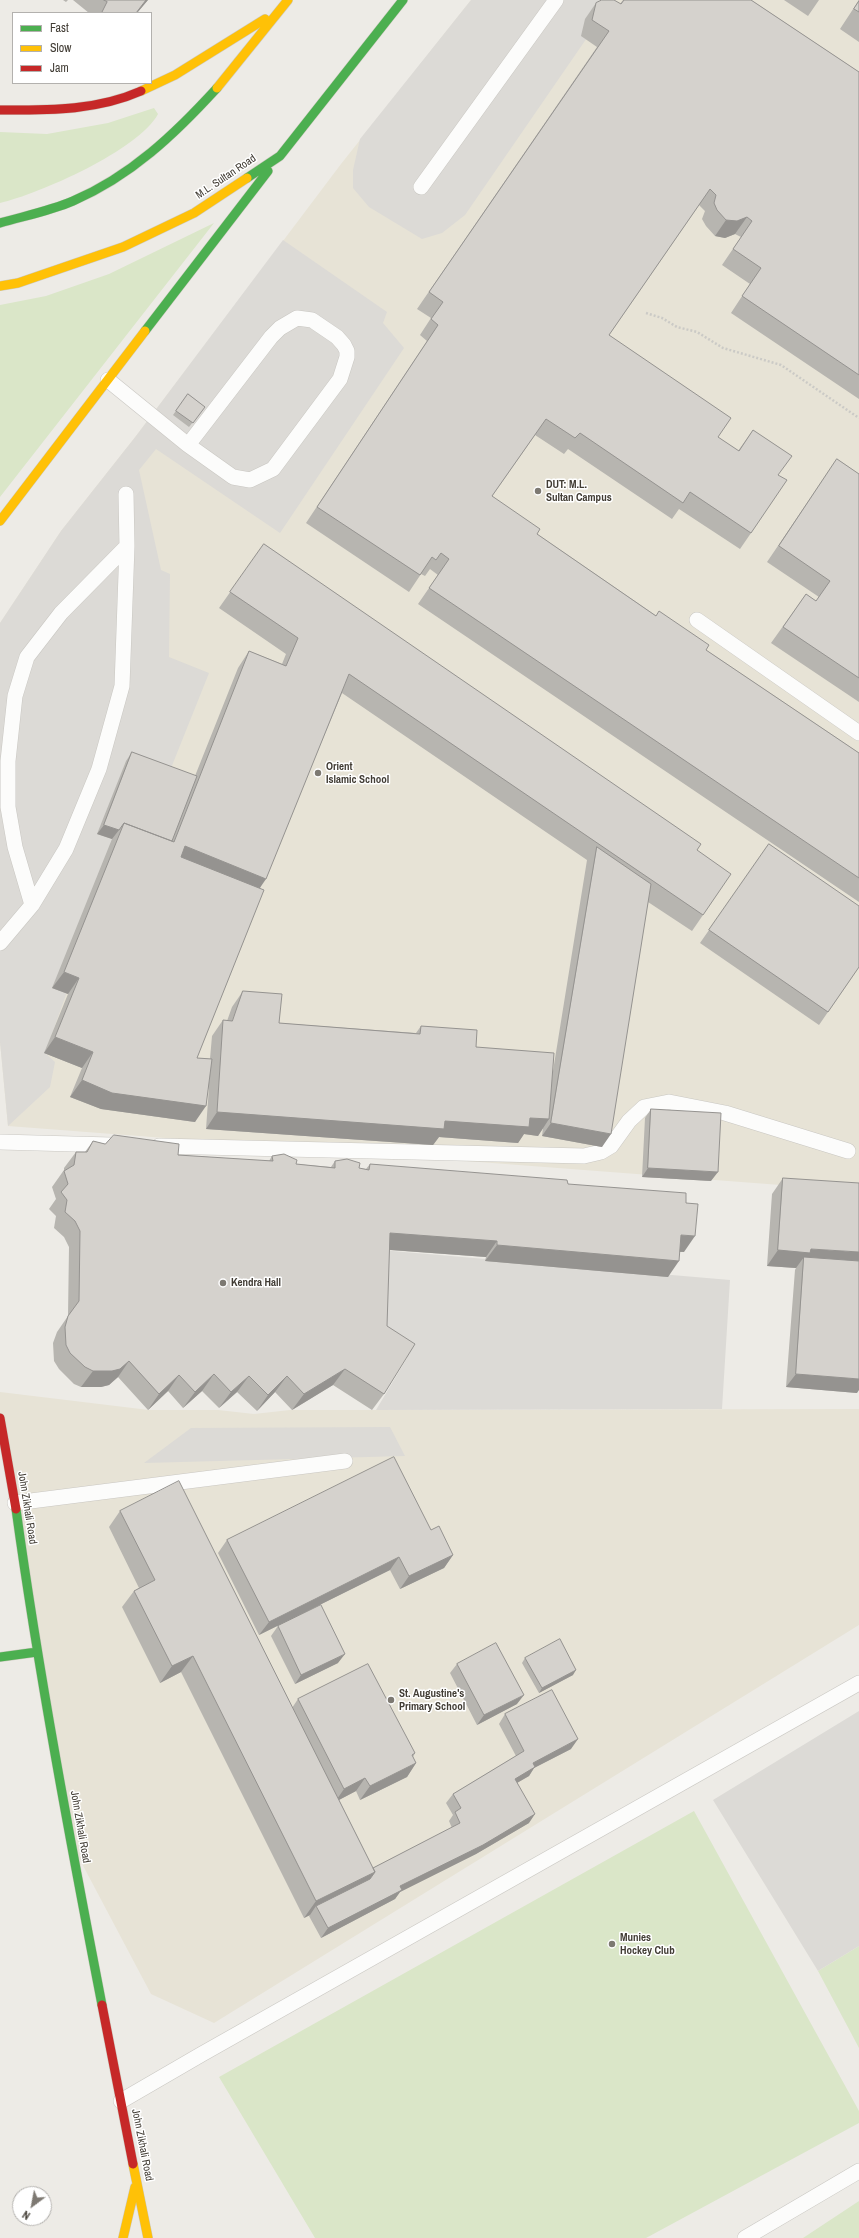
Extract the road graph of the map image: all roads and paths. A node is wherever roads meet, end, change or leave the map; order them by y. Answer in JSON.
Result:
{"nodes":[{"id":1,"x":288,"y":0,"type":"edge"},
{"id":2,"x":403,"y":0,"type":"edge"},
{"id":3,"x":556,"y":0,"type":"edge"},
{"id":4,"x":281,"y":9,"type":"junction"},
{"id":5,"x":0,"y":110,"type":"edge"},
{"id":6,"x":280,"y":156,"type":"junction"},
{"id":7,"x":421,"y":187,"type":"dead end"},
{"id":8,"x":0,"y":223,"type":"edge"},
{"id":9,"x":0,"y":286,"type":"edge"},
{"id":10,"x":646,"y":313,"type":"edge"},
{"id":11,"x":108,"y":380,"type":"junction"},
{"id":12,"x":859,"y":418,"type":"edge"},
{"id":13,"x":188,"y":445,"type":"junction"},
{"id":14,"x":126,"y":494,"type":"dead end"},
{"id":15,"x":0,"y":521,"type":"edge"},
{"id":16,"x":127,"y":546,"type":"junction"},
{"id":17,"x":697,"y":620,"type":"dead end"},
{"id":18,"x":859,"y":733,"type":"edge"},
{"id":19,"x":32,"y":906,"type":"junction"},
{"id":20,"x":0,"y":943,"type":"edge"},
{"id":21,"x":0,"y":1142,"type":"edge"},
{"id":22,"x":126,"y":1145,"type":"edge"},
{"id":23,"x":142,"y":1146,"type":"edge"},
{"id":24,"x":848,"y":1151,"type":"dead end"},
{"id":25,"x":0,"y":1418,"type":"edge"},
{"id":26,"x":345,"y":1461,"type":"dead end"},
{"id":27,"x":15,"y":1503,"type":"junction"},
{"id":28,"x":37,"y":1652,"type":"junction"},
{"id":29,"x":0,"y":1657,"type":"edge"},
{"id":30,"x":859,"y":1683,"type":"edge"},
{"id":31,"x":122,"y":2101,"type":"junction"},
{"id":32,"x":859,"y":2171,"type":"edge"},
{"id":33,"x":137,"y":2180,"type":"junction"},
{"id":34,"x":123,"y":2238,"type":"edge"},
{"id":35,"x":148,"y":2238,"type":"edge"},
{"id":36,"x":745,"y":2238,"type":"edge"}],
"edges":[{"from":1,"to":4,"type":"main road"},
{"from":2,"to":6,"type":"main road","name":"M.L. Sultan Road"},
{"from":3,"to":7,"type":"lane"},
{"from":4,"to":5,"type":"main road"},
{"from":4,"to":8,"type":"main road"},
{"from":6,"to":9,"type":"main road","name":"M.L. Sultan Road"},
{"from":6,"to":11,"type":"main road"},
{"from":10,"to":12,"type":"path"},
{"from":11,"to":13,"type":"lane"},
{"from":11,"to":15,"type":"main road"},
{"from":13,"to":13,"type":"lane"},
{"from":14,"to":16,"type":"lane"},
{"from":16,"to":19,"type":"lane"},
{"from":16,"to":19,"type":"lane"},
{"from":17,"to":18,"type":"lane"},
{"from":19,"to":20,"type":"lane"},
{"from":21,"to":22,"type":"lane"},
{"from":23,"to":24,"type":"lane"},
{"from":25,"to":27,"type":"main road","name":"John Zikhali Road"},
{"from":26,"to":27,"type":"lane"},
{"from":27,"to":28,"type":"main road","name":"John Zikhali Road"},
{"from":28,"to":29,"type":"main road"},
{"from":28,"to":31,"type":"main road","name":"John Zikhali Road"},
{"from":30,"to":31,"type":"lane"},
{"from":31,"to":33,"type":"main road","name":"John Zikhali Road"},
{"from":32,"to":36,"type":"lane"},
{"from":33,"to":34,"type":"main road"},
{"from":33,"to":35,"type":"main road","name":"John Zikhali Road"}]}
